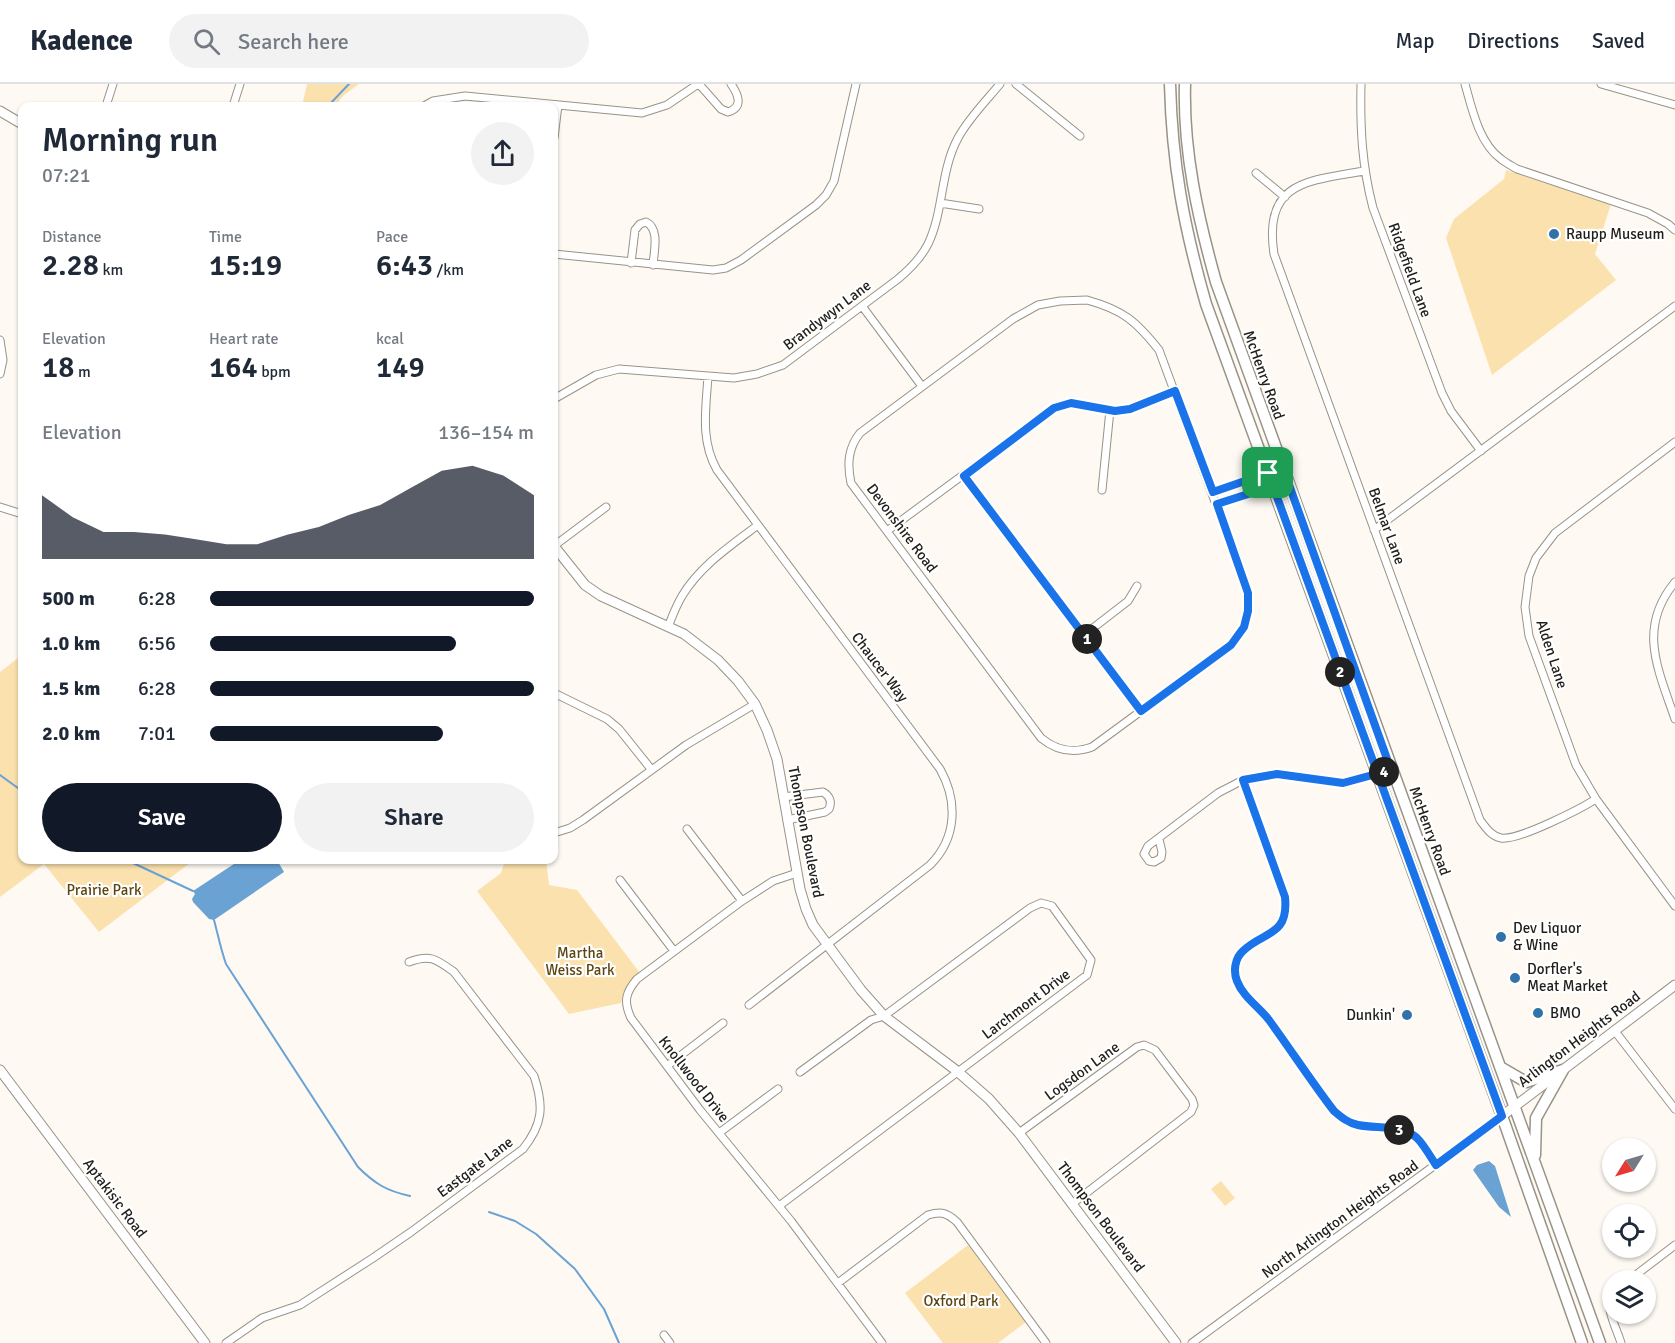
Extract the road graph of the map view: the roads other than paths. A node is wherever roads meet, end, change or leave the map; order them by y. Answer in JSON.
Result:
{"nodes":[{"id":1,"x":113,"y":84,"type":"edge"},
{"id":2,"x":240,"y":84,"type":"edge"},
{"id":3,"x":699,"y":84,"type":"edge"},
{"id":4,"x":730,"y":84,"type":"edge"},
{"id":5,"x":856,"y":84,"type":"edge"},
{"id":6,"x":1000,"y":84,"type":"edge"},
{"id":7,"x":1016,"y":84,"type":"edge"},
{"id":8,"x":1170,"y":84,"type":"edge"},
{"id":9,"x":1185,"y":84,"type":"edge"},
{"id":10,"x":1361,"y":84,"type":"edge"},
{"id":11,"x":1465,"y":84,"type":"edge"},
{"id":12,"x":1601,"y":84,"type":"edge"},
{"id":13,"x":107,"y":102,"type":"edge"},
{"id":14,"x":234,"y":102,"type":"edge"},
{"id":15,"x":431,"y":102,"type":"edge"},
{"id":16,"x":514,"y":102,"type":"edge"},
{"id":17,"x":558,"y":105,"type":"edge"},
{"id":18,"x":1675,"y":105,"type":"edge"},
{"id":19,"x":0,"y":111,"type":"edge"},
{"id":20,"x":18,"y":122,"type":"edge"},
{"id":21,"x":1080,"y":136,"type":"dead end"},
{"id":22,"x":1364,"y":171,"type":"junction"},
{"id":23,"x":1256,"y":172,"type":"dead end"},
{"id":24,"x":1285,"y":197,"type":"junction"},
{"id":25,"x":940,"y":203,"type":"junction"},
{"id":26,"x":979,"y":209,"type":"dead end"},
{"id":27,"x":1675,"y":230,"type":"edge"},
{"id":28,"x":558,"y":254,"type":"edge"},
{"id":29,"x":631,"y":262,"type":"junction"},
{"id":30,"x":653,"y":265,"type":"junction"},
{"id":31,"x":862,"y":306,"type":"junction"},
{"id":32,"x":1675,"y":306,"type":"edge"},
{"id":33,"x":0,"y":340,"type":"edge"},
{"id":34,"x":0,"y":374,"type":"edge"},
{"id":35,"x":708,"y":376,"type":"junction"},
{"id":36,"x":921,"y":386,"type":"junction"},
{"id":37,"x":1175,"y":391,"type":"junction"},
{"id":38,"x":558,"y":397,"type":"edge"},
{"id":39,"x":1110,"y":410,"type":"junction"},
{"id":40,"x":1675,"y":442,"type":"edge"},
{"id":41,"x":1481,"y":451,"type":"junction"},
{"id":42,"x":1283,"y":468,"type":"junction"},
{"id":43,"x":1268,"y":473,"type":"junction"},
{"id":44,"x":964,"y":476,"type":"junction"},
{"id":45,"x":1288,"y":481,"type":"junction"},
{"id":46,"x":1273,"y":486,"type":"junction"},
{"id":47,"x":1101,"y":490,"type":"dead end"},
{"id":48,"x":1213,"y":492,"type":"junction"},
{"id":49,"x":1217,"y":504,"type":"junction"},
{"id":50,"x":0,"y":507,"type":"edge"},
{"id":51,"x":606,"y":507,"type":"dead end"},
{"id":52,"x":18,"y":513,"type":"edge"},
{"id":53,"x":758,"y":525,"type":"junction"},
{"id":54,"x":1374,"y":530,"type":"junction"},
{"id":55,"x":887,"y":531,"type":"junction"},
{"id":56,"x":558,"y":543,"type":"edge"},
{"id":57,"x":558,"y":551,"type":"edge"},
{"id":58,"x":1675,"y":582,"type":"edge"},
{"id":59,"x":1137,"y":586,"type":"dead end"},
{"id":60,"x":668,"y":627,"type":"junction"},
{"id":61,"x":1084,"y":635,"type":"junction"},
{"id":62,"x":558,"y":695,"type":"edge"},
{"id":63,"x":755,"y":704,"type":"junction"},
{"id":64,"x":1141,"y":711,"type":"junction"},
{"id":65,"x":1675,"y":719,"type":"edge"},
{"id":66,"x":651,"y":769,"type":"junction"},
{"id":67,"x":1391,"y":770,"type":"junction"},
{"id":68,"x":1377,"y":775,"type":"junction"},
{"id":69,"x":1243,"y":780,"type":"junction"},
{"id":70,"x":783,"y":798,"type":"junction"},
{"id":71,"x":1596,"y":799,"type":"junction"},
{"id":72,"x":787,"y":820,"type":"junction"},
{"id":73,"x":687,"y":829,"type":"dead end"},
{"id":74,"x":558,"y":832,"type":"edge"},
{"id":75,"x":1159,"y":838,"type":"dead end"},
{"id":76,"x":797,"y":873,"type":"junction"},
{"id":77,"x":620,"y":880,"type":"dead end"},
{"id":78,"x":1672,"y":895,"type":"edge"},
{"id":79,"x":742,"y":900,"type":"junction"},
{"id":80,"x":1675,"y":906,"type":"edge"},
{"id":81,"x":827,"y":946,"type":"junction"},
{"id":82,"x":674,"y":951,"type":"junction"},
{"id":83,"x":409,"y":962,"type":"dead end"},
{"id":84,"x":1675,"y":985,"type":"edge"},
{"id":85,"x":749,"y":1005,"type":"dead end"},
{"id":86,"x":884,"y":1016,"type":"junction"},
{"id":87,"x":723,"y":1023,"type":"dead end"},
{"id":88,"x":1614,"y":1030,"type":"junction"},
{"id":89,"x":667,"y":1066,"type":"junction"},
{"id":90,"x":1502,"y":1068,"type":"junction"},
{"id":91,"x":0,"y":1070,"type":"edge"},
{"id":92,"x":1563,"y":1070,"type":"junction"},
{"id":93,"x":957,"y":1071,"type":"junction"},
{"id":94,"x":800,"y":1072,"type":"dead end"},
{"id":95,"x":778,"y":1089,"type":"dead end"},
{"id":96,"x":1516,"y":1106,"type":"junction"},
{"id":97,"x":1675,"y":1109,"type":"edge"},
{"id":98,"x":1502,"y":1116,"type":"junction"},
{"id":99,"x":719,"y":1133,"type":"junction"},
{"id":100,"x":1019,"y":1133,"type":"junction"},
{"id":101,"x":1535,"y":1164,"type":"junction"},
{"id":102,"x":1436,"y":1165,"type":"junction"},
{"id":103,"x":1072,"y":1204,"type":"junction"},
{"id":104,"x":779,"y":1206,"type":"junction"},
{"id":105,"x":1675,"y":1245,"type":"edge"},
{"id":106,"x":1642,"y":1270,"type":"edge"},
{"id":107,"x":838,"y":1283,"type":"junction"},
{"id":108,"x":1615,"y":1324,"type":"edge"},
{"id":109,"x":664,"y":1335,"type":"dead end"},
{"id":110,"x":205,"y":1343,"type":"edge"},
{"id":111,"x":226,"y":1343,"type":"edge"},
{"id":112,"x":670,"y":1343,"type":"edge"},
{"id":113,"x":882,"y":1343,"type":"edge"},
{"id":114,"x":1046,"y":1343,"type":"edge"},
{"id":115,"x":1176,"y":1343,"type":"edge"},
{"id":116,"x":1192,"y":1343,"type":"edge"},
{"id":117,"x":1582,"y":1343,"type":"edge"},
{"id":118,"x":1600,"y":1343,"type":"edge"},
{"id":119,"x":1621,"y":1343,"type":"edge"}],
"edges":[{"from":1,"to":13,"type":"street"},
{"from":2,"to":14,"type":"street"},
{"from":3,"to":4,"type":"street"},
{"from":3,"to":17,"type":"street"},
{"from":5,"to":30,"type":"street"},
{"from":6,"to":25,"type":"street","name":"Brandywyn Lane"},
{"from":7,"to":21,"type":"street"},
{"from":8,"to":43,"type":"main road","name":"McHenry Road"},
{"from":9,"to":42,"type":"main road","name":"McHenry Road"},
{"from":10,"to":22,"type":"street","name":"Ridgefield Lane"},
{"from":11,"to":27,"type":"street"},
{"from":12,"to":18,"type":"street"},
{"from":15,"to":16,"type":"street"},
{"from":19,"to":20,"type":"street"},
{"from":22,"to":24,"type":"street"},
{"from":22,"to":41,"type":"street","name":"Ridgefield Lane"},
{"from":23,"to":24,"type":"street"},
{"from":24,"to":54,"type":"street","name":"Belmar Lane"},
{"from":25,"to":26,"type":"street"},
{"from":25,"to":31,"type":"street","name":"Brandywyn Lane"},
{"from":28,"to":29,"type":"street"},
{"from":29,"to":30,"type":"street"},
{"from":29,"to":30,"type":"street"},
{"from":31,"to":35,"type":"street","name":"Brandywyn Lane"},
{"from":31,"to":36,"type":"street"},
{"from":32,"to":41,"type":"street"},
{"from":33,"to":34,"type":"street"},
{"from":35,"to":38,"type":"street","name":"Brandywyn Lane"},
{"from":35,"to":53,"type":"street","name":"Chaucer Way"},
{"from":36,"to":37,"type":"street","name":"Devonshire Road"},
{"from":36,"to":55,"type":"street","name":"Devonshire Road"},
{"from":37,"to":39,"type":"street"},
{"from":37,"to":48,"type":"street","name":"Devonshire Road"},
{"from":39,"to":44,"type":"street"},
{"from":39,"to":47,"type":"street"},
{"from":40,"to":71,"type":"street","name":"Alden Lane"},
{"from":41,"to":54,"type":"street"},
{"from":42,"to":43,"type":"street"},
{"from":42,"to":45,"type":"main road","name":"McHenry Road"},
{"from":43,"to":46,"type":"main road","name":"McHenry Road"},
{"from":43,"to":48,"type":"street"},
{"from":44,"to":55,"type":"street"},
{"from":44,"to":61,"type":"street"},
{"from":45,"to":46,"type":"street"},
{"from":45,"to":67,"type":"main road","name":"McHenry Road"},
{"from":46,"to":49,"type":"street"},
{"from":46,"to":68,"type":"main road","name":"McHenry Road"},
{"from":48,"to":49,"type":"street","name":"Devonshire Road"},
{"from":49,"to":64,"type":"street","name":"Devonshire Road"},
{"from":50,"to":52,"type":"street"},
{"from":51,"to":56,"type":"street"},
{"from":53,"to":60,"type":"street"},
{"from":53,"to":81,"type":"street","name":"Chaucer Way"},
{"from":54,"to":71,"type":"street","name":"Belmar Lane"},
{"from":55,"to":64,"type":"street","name":"Devonshire Road"},
{"from":57,"to":60,"type":"street","name":"Thompson Boulevard"},
{"from":58,"to":65,"type":"street"},
{"from":59,"to":61,"type":"street"},
{"from":60,"to":63,"type":"street","name":"Thompson Boulevard"},
{"from":61,"to":64,"type":"street"},
{"from":62,"to":66,"type":"street"},
{"from":63,"to":66,"type":"street"},
{"from":63,"to":70,"type":"street","name":"Thompson Boulevard"},
{"from":66,"to":74,"type":"street"},
{"from":67,"to":68,"type":"street"},
{"from":67,"to":90,"type":"main road","name":"McHenry Road"},
{"from":68,"to":69,"type":"street"},
{"from":68,"to":98,"type":"main road","name":"McHenry Road"},
{"from":69,"to":75,"type":"street"},
{"from":69,"to":102,"type":"street"},
{"from":70,"to":72,"type":"street","name":"Thompson Boulevard"},
{"from":70,"to":72,"type":"street"},
{"from":71,"to":78,"type":"street","name":"Alden Lane"},
{"from":72,"to":76,"type":"street","name":"Thompson Boulevard"},
{"from":73,"to":79,"type":"street"},
{"from":76,"to":79,"type":"street","name":"Knollwood Drive"},
{"from":76,"to":81,"type":"street","name":"Thompson Boulevard"},
{"from":77,"to":82,"type":"street"},
{"from":78,"to":80,"type":"street","name":"Alden Lane"},
{"from":79,"to":82,"type":"street","name":"Knollwood Drive"},
{"from":81,"to":85,"type":"street","name":"Chaucer Way"},
{"from":81,"to":86,"type":"street","name":"Thompson Boulevard"},
{"from":82,"to":89,"type":"street","name":"Knollwood Drive"},
{"from":83,"to":111,"type":"street","name":"Eastgate Lane"},
{"from":84,"to":88,"type":"street","name":"Arlington Heights Road"},
{"from":86,"to":93,"type":"street","name":"Thompson Boulevard"},
{"from":86,"to":93,"type":"street","name":"Larchmont Drive"},
{"from":86,"to":94,"type":"street"},
{"from":87,"to":89,"type":"street"},
{"from":88,"to":92,"type":"street","name":"Arlington Heights Road"},
{"from":88,"to":97,"type":"street"},
{"from":89,"to":99,"type":"street","name":"Knollwood Drive"},
{"from":90,"to":92,"type":"main road"},
{"from":90,"to":96,"type":"main road","name":"McHenry Road"},
{"from":91,"to":110,"type":"street","name":"Aptakisic Road"},
{"from":92,"to":96,"type":"street","name":"Arlington Heights Road"},
{"from":92,"to":101,"type":"main road"},
{"from":93,"to":100,"type":"street","name":"Thompson Boulevard"},
{"from":93,"to":104,"type":"street","name":"Larchmont Drive"},
{"from":95,"to":99,"type":"street"},
{"from":96,"to":98,"type":"street","name":"Arlington Heights Road"},
{"from":96,"to":101,"type":"main road","name":"McHenry Road"},
{"from":98,"to":102,"type":"street","name":"North Arlington Heights Road"},
{"from":98,"to":117,"type":"main road","name":"McHenry Road"},
{"from":99,"to":104,"type":"street","name":"Knollwood Drive"},
{"from":100,"to":103,"type":"street","name":"Thompson Boulevard"},
{"from":100,"to":103,"type":"street","name":"Logsdon Lane"},
{"from":101,"to":118,"type":"main road","name":"McHenry Road"},
{"from":102,"to":116,"type":"street","name":"North Arlington Heights Road"},
{"from":103,"to":115,"type":"street","name":"Thompson Boulevard"},
{"from":104,"to":107,"type":"street","name":"Knollwood Drive"},
{"from":105,"to":106,"type":"street"},
{"from":107,"to":113,"type":"street","name":"Knollwood Drive"},
{"from":107,"to":114,"type":"street"},
{"from":108,"to":119,"type":"street"},
{"from":109,"to":112,"type":"street"}]}
